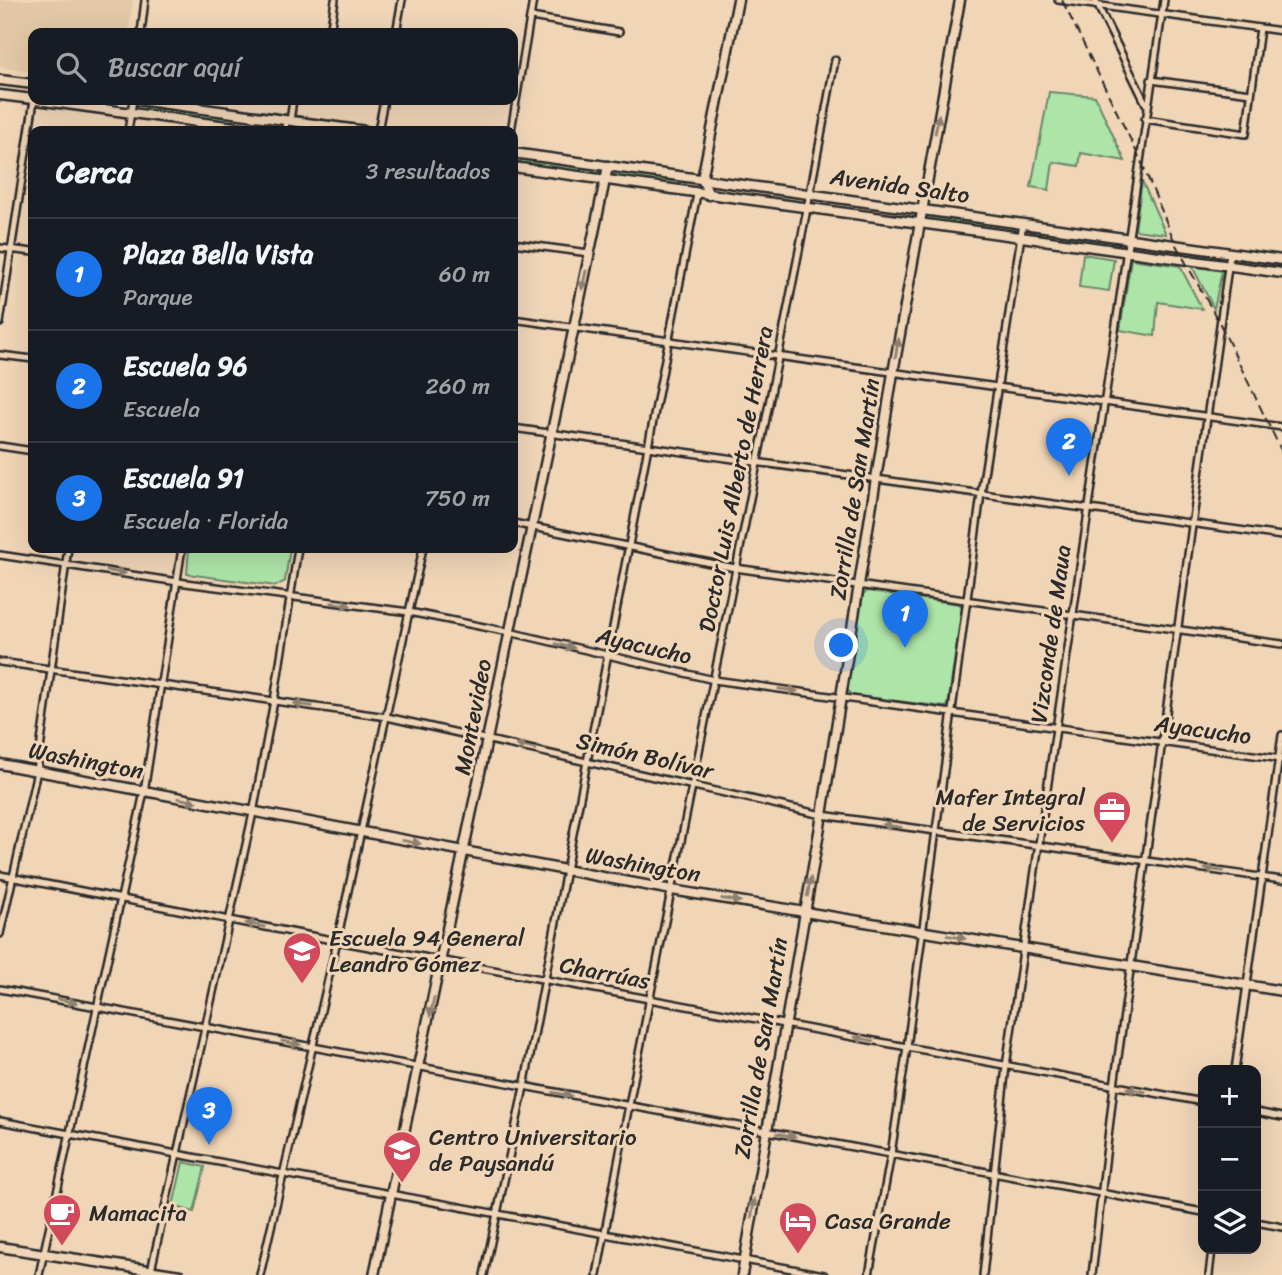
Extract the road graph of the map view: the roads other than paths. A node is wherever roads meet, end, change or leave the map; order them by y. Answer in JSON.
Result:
{"nodes":[{"id":1,"x":145,"y":0,"type":"edge"},
{"id":2,"x":335,"y":0,"type":"edge"},
{"id":3,"x":402,"y":0,"type":"edge"},
{"id":4,"x":533,"y":0,"type":"edge"},
{"id":5,"x":738,"y":0,"type":"edge"},
{"id":6,"x":960,"y":0,"type":"edge"},
{"id":7,"x":1058,"y":0,"type":"edge"},
{"id":8,"x":1164,"y":0,"type":"edge"},
{"id":9,"x":1097,"y":2,"type":"edge"},
{"id":10,"x":1161,"y":15,"type":"junction"},
{"id":11,"x":531,"y":17,"type":"junction"},
{"id":12,"x":142,"y":28,"type":"edge"},
{"id":13,"x":331,"y":28,"type":"edge"},
{"id":14,"x":397,"y":28,"type":"edge"},
{"id":15,"x":1261,"y":28,"type":"junction"},
{"id":16,"x":1282,"y":31,"type":"edge"},
{"id":17,"x":619,"y":32,"type":"dead end"},
{"id":18,"x":835,"y":60,"type":"dead end"},
{"id":19,"x":0,"y":79,"type":"edge"},
{"id":20,"x":1151,"y":80,"type":"junction"},
{"id":21,"x":28,"y":83,"type":"edge"},
{"id":22,"x":518,"y":91,"type":"edge"},
{"id":23,"x":1251,"y":93,"type":"junction"},
{"id":24,"x":0,"y":94,"type":"edge"},
{"id":25,"x":28,"y":99,"type":"edge"},
{"id":26,"x":34,"y":105,"type":"edge"},
{"id":27,"x":72,"y":105,"type":"edge"},
{"id":28,"x":133,"y":105,"type":"edge"},
{"id":29,"x":172,"y":105,"type":"edge"},
{"id":30,"x":292,"y":105,"type":"edge"},
{"id":31,"x":383,"y":105,"type":"edge"},
{"id":32,"x":516,"y":105,"type":"edge"},
{"id":33,"x":1147,"y":106,"type":"junction"},
{"id":34,"x":130,"y":113,"type":"junction"},
{"id":35,"x":238,"y":114,"type":"junction"},
{"id":36,"x":288,"y":120,"type":"junction"},
{"id":37,"x":1145,"y":120,"type":"junction"},
{"id":38,"x":31,"y":126,"type":"edge"},
{"id":39,"x":129,"y":126,"type":"edge"},
{"id":40,"x":216,"y":126,"type":"edge"},
{"id":41,"x":236,"y":126,"type":"edge"},
{"id":42,"x":286,"y":126,"type":"edge"},
{"id":43,"x":331,"y":126,"type":"edge"},
{"id":44,"x":379,"y":126,"type":"edge"},
{"id":45,"x":512,"y":126,"type":"edge"},
{"id":46,"x":28,"y":143,"type":"edge"},
{"id":47,"x":518,"y":154,"type":"edge"},
{"id":48,"x":608,"y":166,"type":"junction"},
{"id":49,"x":518,"y":168,"type":"edge"},
{"id":50,"x":688,"y":177,"type":"junction"},
{"id":51,"x":702,"y":178,"type":"junction"},
{"id":52,"x":606,"y":180,"type":"junction"},
{"id":53,"x":757,"y":185,"type":"junction"},
{"id":54,"x":811,"y":193,"type":"junction"},
{"id":55,"x":696,"y":194,"type":"junction"},
{"id":56,"x":709,"y":195,"type":"junction"},
{"id":57,"x":753,"y":200,"type":"junction"},
{"id":58,"x":808,"y":208,"type":"junction"},
{"id":59,"x":922,"y":208,"type":"junction"},
{"id":60,"x":919,"y":223,"type":"junction"},
{"id":61,"x":1023,"y":223,"type":"junction"},
{"id":62,"x":1022,"y":237,"type":"junction"},
{"id":63,"x":1128,"y":238,"type":"junction"},
{"id":64,"x":518,"y":244,"type":"edge"},
{"id":65,"x":0,"y":248,"type":"edge"},
{"id":66,"x":11,"y":249,"type":"junction"},
{"id":67,"x":1126,"y":251,"type":"junction"},
{"id":68,"x":28,"y":252,"type":"edge"},
{"id":69,"x":589,"y":253,"type":"junction"},
{"id":70,"x":1230,"y":253,"type":"junction"},
{"id":71,"x":1282,"y":260,"type":"edge"},
{"id":72,"x":1228,"y":264,"type":"junction"},
{"id":73,"x":1282,"y":272,"type":"edge"},
{"id":74,"x":518,"y":320,"type":"edge"},
{"id":75,"x":0,"y":323,"type":"edge"},
{"id":76,"x":573,"y":328,"type":"junction"},
{"id":77,"x":668,"y":341,"type":"junction"},
{"id":78,"x":0,"y":355,"type":"edge"},
{"id":79,"x":779,"y":357,"type":"junction"},
{"id":80,"x":28,"y":358,"type":"edge"},
{"id":81,"x":893,"y":373,"type":"junction"},
{"id":82,"x":997,"y":386,"type":"junction"},
{"id":83,"x":1103,"y":402,"type":"junction"},
{"id":84,"x":1207,"y":417,"type":"junction"},
{"id":85,"x":1282,"y":427,"type":"edge"},
{"id":86,"x":518,"y":429,"type":"edge"},
{"id":87,"x":550,"y":434,"type":"junction"},
{"id":88,"x":0,"y":446,"type":"edge"},
{"id":89,"x":648,"y":448,"type":"junction"},
{"id":90,"x":28,"y":449,"type":"edge"},
{"id":91,"x":757,"y":463,"type":"junction"},
{"id":92,"x":875,"y":480,"type":"junction"},
{"id":93,"x":981,"y":494,"type":"junction"},
{"id":94,"x":1087,"y":509,"type":"junction"},
{"id":95,"x":1192,"y":523,"type":"junction"},
{"id":96,"x":518,"y":524,"type":"edge"},
{"id":97,"x":531,"y":526,"type":"junction"},
{"id":98,"x":1282,"y":536,"type":"edge"},
{"id":99,"x":628,"y":546,"type":"junction"},
{"id":100,"x":67,"y":553,"type":"edge"},
{"id":101,"x":181,"y":553,"type":"edge"},
{"id":102,"x":297,"y":553,"type":"edge"},
{"id":103,"x":421,"y":553,"type":"edge"},
{"id":104,"x":0,"y":555,"type":"edge"},
{"id":105,"x":65,"y":564,"type":"junction"},
{"id":106,"x":735,"y":568,"type":"junction"},
{"id":107,"x":178,"y":582,"type":"junction"},
{"id":108,"x":860,"y":585,"type":"junction"},
{"id":109,"x":290,"y":597,"type":"junction"},
{"id":110,"x":968,"y":600,"type":"junction"},
{"id":111,"x":409,"y":612,"type":"junction"},
{"id":112,"x":1072,"y":615,"type":"junction"},
{"id":113,"x":1177,"y":628,"type":"junction"},
{"id":114,"x":509,"y":632,"type":"junction"},
{"id":115,"x":1282,"y":643,"type":"edge"},
{"id":116,"x":608,"y":656,"type":"junction"},
{"id":117,"x":0,"y":662,"type":"edge"},
{"id":118,"x":53,"y":669,"type":"junction"},
{"id":119,"x":714,"y":680,"type":"junction"},
{"id":120,"x":160,"y":685,"type":"junction"},
{"id":121,"x":841,"y":698,"type":"junction"},
{"id":122,"x":274,"y":701,"type":"junction"},
{"id":123,"x":953,"y":713,"type":"junction"},
{"id":124,"x":387,"y":717,"type":"junction"},
{"id":125,"x":1056,"y":727,"type":"junction"},
{"id":126,"x":1282,"y":735,"type":"edge"},
{"id":127,"x":488,"y":738,"type":"junction"},
{"id":128,"x":1161,"y":741,"type":"junction"},
{"id":129,"x":1280,"y":759,"type":"edge"},
{"id":130,"x":587,"y":760,"type":"junction"},
{"id":131,"x":0,"y":764,"type":"edge"},
{"id":132,"x":37,"y":771,"type":"junction"},
{"id":133,"x":693,"y":785,"type":"junction"},
{"id":134,"x":144,"y":792,"type":"junction"},
{"id":135,"x":253,"y":813,"type":"junction"},
{"id":136,"x":821,"y":815,"type":"junction"},
{"id":137,"x":936,"y":832,"type":"junction"},
{"id":138,"x":361,"y":833,"type":"junction"},
{"id":139,"x":1039,"y":846,"type":"junction"},
{"id":140,"x":465,"y":852,"type":"junction"},
{"id":141,"x":1145,"y":861,"type":"junction"},
{"id":142,"x":566,"y":870,"type":"junction"},
{"id":143,"x":0,"y":875,"type":"edge"},
{"id":144,"x":1262,"y":877,"type":"junction"},
{"id":145,"x":13,"y":878,"type":"junction"},
{"id":146,"x":1282,"y":880,"type":"edge"},
{"id":147,"x":672,"y":890,"type":"junction"},
{"id":148,"x":121,"y":900,"type":"junction"},
{"id":149,"x":805,"y":912,"type":"junction"},
{"id":150,"x":231,"y":920,"type":"junction"},
{"id":151,"x":922,"y":932,"type":"junction"},
{"id":152,"x":0,"y":934,"type":"edge"},
{"id":153,"x":337,"y":941,"type":"junction"},
{"id":154,"x":1023,"y":949,"type":"junction"},
{"id":155,"x":442,"y":960,"type":"junction"},
{"id":156,"x":1130,"y":966,"type":"junction"},
{"id":157,"x":544,"y":979,"type":"junction"},
{"id":158,"x":1247,"y":986,"type":"junction"},
{"id":159,"x":0,"y":989,"type":"edge"},
{"id":160,"x":1282,"y":991,"type":"edge"},
{"id":161,"x":651,"y":999,"type":"junction"},
{"id":162,"x":97,"y":1007,"type":"junction"},
{"id":163,"x":786,"y":1025,"type":"junction"},
{"id":164,"x":206,"y":1028,"type":"junction"},
{"id":165,"x":907,"y":1047,"type":"junction"},
{"id":166,"x":313,"y":1048,"type":"junction"},
{"id":167,"x":1236,"y":1065,"type":"edge"},
{"id":168,"x":1006,"y":1066,"type":"junction"},
{"id":169,"x":419,"y":1068,"type":"junction"},
{"id":170,"x":1114,"y":1086,"type":"junction"},
{"id":171,"x":524,"y":1087,"type":"junction"},
{"id":172,"x":1198,"y":1101,"type":"edge"},
{"id":173,"x":629,"y":1106,"type":"junction"},
{"id":174,"x":1261,"y":1113,"type":"edge"},
{"id":175,"x":1282,"y":1117,"type":"edge"},
{"id":176,"x":0,"y":1121,"type":"edge"},
{"id":177,"x":765,"y":1131,"type":"junction"},
{"id":178,"x":70,"y":1134,"type":"junction"},
{"id":179,"x":177,"y":1153,"type":"junction"},
{"id":180,"x":891,"y":1154,"type":"junction"},
{"id":181,"x":285,"y":1172,"type":"junction"},
{"id":182,"x":993,"y":1173,"type":"junction"},
{"id":183,"x":392,"y":1193,"type":"junction"},
{"id":184,"x":1101,"y":1194,"type":"junction"},
{"id":185,"x":1198,"y":1211,"type":"edge"},
{"id":186,"x":499,"y":1214,"type":"junction"},
{"id":187,"x":1261,"y":1223,"type":"edge"},
{"id":188,"x":1282,"y":1227,"type":"edge"},
{"id":189,"x":605,"y":1233,"type":"junction"},
{"id":190,"x":0,"y":1247,"type":"edge"},
{"id":191,"x":44,"y":1254,"type":"junction"},
{"id":192,"x":1211,"y":1254,"type":"edge"},
{"id":193,"x":745,"y":1259,"type":"junction"},
{"id":194,"x":150,"y":1273,"type":"edge"},
{"id":195,"x":39,"y":1275,"type":"edge"},
{"id":196,"x":180,"y":1275,"type":"edge"},
{"id":197,"x":260,"y":1275,"type":"edge"},
{"id":198,"x":374,"y":1275,"type":"edge"},
{"id":199,"x":484,"y":1275,"type":"edge"},
{"id":200,"x":597,"y":1275,"type":"edge"},
{"id":201,"x":742,"y":1275,"type":"edge"},
{"id":202,"x":824,"y":1275,"type":"edge"},
{"id":203,"x":869,"y":1275,"type":"edge"},
{"id":204,"x":983,"y":1275,"type":"edge"},
{"id":205,"x":1092,"y":1275,"type":"edge"},
{"id":206,"x":1209,"y":1275,"type":"edge"}],
"edges":[{"from":1,"to":12,"type":"street"},
{"from":2,"to":13,"type":"street"},
{"from":3,"to":14,"type":"street"},
{"from":4,"to":11,"type":"street"},
{"from":5,"to":51,"type":"street"},
{"from":59,"to":6,"type":"street","name":"Zorrilla de San Martín","one_way":true},
{"from":7,"to":9,"type":"street"},
{"from":8,"to":10,"type":"street","name":"Vizconde de Maua"},
{"from":9,"to":10,"type":"street"},
{"from":9,"to":33,"type":"street"},
{"from":10,"to":15,"type":"street"},
{"from":10,"to":20,"type":"street","name":"Vizconde de Maua"},
{"from":11,"to":17,"type":"street"},
{"from":11,"to":22,"type":"street"},
{"from":15,"to":16,"type":"street"},
{"from":15,"to":23,"type":"street"},
{"from":18,"to":54,"type":"street","name":"Doctor Luis Alberto de Herrera"},
{"from":19,"to":21,"type":"street"},
{"from":20,"to":23,"type":"street"},
{"from":20,"to":33,"type":"street","name":"Vizconde de Maua"},
{"from":23,"to":37,"type":"street"},
{"from":24,"to":25,"type":"street"},
{"from":26,"to":38,"type":"street"},
{"from":27,"to":34,"type":"street"},
{"from":28,"to":34,"type":"street"},
{"from":29,"to":35,"type":"street"},
{"from":30,"to":36,"type":"street"},
{"from":31,"to":44,"type":"street"},
{"from":32,"to":45,"type":"street"},
{"from":33,"to":37,"type":"street","name":"Vizconde de Maua"},
{"from":34,"to":39,"type":"street"},
{"from":34,"to":40,"type":"street"},
{"from":35,"to":36,"type":"street"},
{"from":35,"to":41,"type":"street"},
{"from":36,"to":42,"type":"street"},
{"from":36,"to":43,"type":"street"},
{"from":37,"to":63,"type":"street","name":"Vizconde de Maua"},
{"from":46,"to":66,"type":"street"},
{"from":47,"to":48,"type":"street","name":"Avenida Salto"},
{"from":48,"to":50,"type":"street","name":"Avenida Salto"},
{"from":48,"to":52,"type":"street","name":"Montevideo"},
{"from":49,"to":52,"type":"street","name":"Avenida Salto"},
{"from":50,"to":51,"type":"street","name":"Avenida Salto"},
{"from":50,"to":55,"type":"street"},
{"from":51,"to":53,"type":"street","name":"Avenida Salto"},
{"from":51,"to":56,"type":"street"},
{"from":52,"to":55,"type":"street","name":"Avenida Salto"},
{"from":52,"to":69,"type":"street","name":"Montevideo"},
{"from":53,"to":54,"type":"street","name":"Avenida Salto"},
{"from":53,"to":57,"type":"street"},
{"from":54,"to":58,"type":"street","name":"Doctor Luis Alberto de Herrera"},
{"from":54,"to":59,"type":"street","name":"Avenida Salto"},
{"from":55,"to":56,"type":"street","name":"Avenida Salto"},
{"from":55,"to":77,"type":"street"},
{"from":56,"to":57,"type":"street","name":"Avenida Salto"},
{"from":57,"to":58,"type":"street","name":"Avenida Salto"},
{"from":58,"to":60,"type":"street","name":"Avenida Salto"},
{"from":58,"to":79,"type":"street","name":"Doctor Luis Alberto de Herrera"},
{"from":59,"to":60,"type":"street","name":"Zorrilla de San Martín"},
{"from":59,"to":61,"type":"street","name":"Avenida Salto"},
{"from":60,"to":62,"type":"street","name":"Avenida Salto"},
{"from":81,"to":60,"type":"street","name":"Zorrilla de San Martín","one_way":true},
{"from":61,"to":62,"type":"street"},
{"from":61,"to":63,"type":"street","name":"Avenida Salto"},
{"from":62,"to":67,"type":"street","name":"Avenida Salto"},
{"from":62,"to":82,"type":"street"},
{"from":63,"to":67,"type":"street","name":"Vizconde de Maua"},
{"from":63,"to":70,"type":"street","name":"Avenida Salto"},
{"from":64,"to":69,"type":"street"},
{"from":65,"to":66,"type":"street"},
{"from":66,"to":68,"type":"street"},
{"from":66,"to":75,"type":"street"},
{"from":67,"to":72,"type":"street","name":"Avenida Salto"},
{"from":67,"to":83,"type":"street","name":"Vizconde de Maua"},
{"from":69,"to":76,"type":"street","name":"Montevideo","one_way":true},
{"from":70,"to":71,"type":"street","name":"Avenida Salto"},
{"from":70,"to":72,"type":"street"},
{"from":72,"to":73,"type":"street","name":"Avenida Salto"},
{"from":72,"to":84,"type":"street"},
{"from":74,"to":76,"type":"street"},
{"from":76,"to":77,"type":"street"},
{"from":76,"to":87,"type":"street","name":"Montevideo"},
{"from":77,"to":79,"type":"street"},
{"from":77,"to":89,"type":"street"},
{"from":78,"to":80,"type":"street"},
{"from":79,"to":81,"type":"street"},
{"from":79,"to":91,"type":"street","name":"Doctor Luis Alberto de Herrera"},
{"from":81,"to":82,"type":"street"},
{"from":81,"to":92,"type":"street","name":"Zorrilla de San Martín"},
{"from":82,"to":83,"type":"street"},
{"from":82,"to":93,"type":"street"},
{"from":83,"to":84,"type":"street"},
{"from":83,"to":94,"type":"street","name":"Vizconde de Maua"},
{"from":84,"to":85,"type":"street"},
{"from":84,"to":95,"type":"street"},
{"from":86,"to":87,"type":"street"},
{"from":87,"to":89,"type":"street"},
{"from":87,"to":97,"type":"street","name":"Montevideo"},
{"from":88,"to":90,"type":"street"},
{"from":89,"to":91,"type":"street"},
{"from":89,"to":99,"type":"street"},
{"from":91,"to":92,"type":"street"},
{"from":91,"to":106,"type":"street","name":"Doctor Luis Alberto de Herrera"},
{"from":92,"to":93,"type":"street"},
{"from":92,"to":108,"type":"street","name":"Zorrilla de San Martín"},
{"from":93,"to":94,"type":"street"},
{"from":93,"to":110,"type":"street"},
{"from":94,"to":95,"type":"street"},
{"from":94,"to":112,"type":"street","name":"Vizconde de Maua"},
{"from":95,"to":98,"type":"street"},
{"from":95,"to":113,"type":"street"},
{"from":96,"to":97,"type":"street"},
{"from":97,"to":99,"type":"street"},
{"from":97,"to":114,"type":"street","name":"Montevideo"},
{"from":99,"to":106,"type":"street"},
{"from":99,"to":116,"type":"street"},
{"from":100,"to":105,"type":"street"},
{"from":101,"to":107,"type":"street"},
{"from":102,"to":109,"type":"street"},
{"from":103,"to":111,"type":"street"},
{"from":104,"to":105,"type":"street","name":"Ayacucho"},
{"from":105,"to":107,"type":"street","name":"Ayacucho","one_way":true},
{"from":105,"to":118,"type":"street"},
{"from":106,"to":108,"type":"street"},
{"from":106,"to":119,"type":"street","name":"Doctor Luis Alberto de Herrera"},
{"from":107,"to":109,"type":"street","name":"Ayacucho"},
{"from":107,"to":120,"type":"street"},
{"from":108,"to":110,"type":"street"},
{"from":108,"to":121,"type":"street","name":"Zorrilla de San Martín"},
{"from":109,"to":111,"type":"street","name":"Ayacucho","one_way":true},
{"from":109,"to":122,"type":"street"},
{"from":110,"to":112,"type":"street"},
{"from":110,"to":123,"type":"street"},
{"from":111,"to":114,"type":"street","name":"Ayacucho"},
{"from":111,"to":124,"type":"street"},
{"from":112,"to":113,"type":"street"},
{"from":112,"to":125,"type":"street","name":"Vizconde de Maua"},
{"from":113,"to":115,"type":"street"},
{"from":113,"to":128,"type":"street"},
{"from":114,"to":116,"type":"street","name":"Ayacucho","one_way":true},
{"from":114,"to":127,"type":"street","name":"Montevideo"},
{"from":116,"to":119,"type":"street","name":"Ayacucho"},
{"from":116,"to":130,"type":"street"},
{"from":117,"to":118,"type":"street","name":"Simón Bolívar"},
{"from":118,"to":120,"type":"street","name":"Simón Bolívar"},
{"from":118,"to":132,"type":"street"},
{"from":119,"to":121,"type":"street","name":"Ayacucho","one_way":true},
{"from":119,"to":133,"type":"street","name":"Doctor Luis Alberto de Herrera"},
{"from":120,"to":122,"type":"street","name":"Simón Bolívar"},
{"from":120,"to":134,"type":"street"},
{"from":121,"to":123,"type":"street","name":"Ayacucho"},
{"from":121,"to":136,"type":"street","name":"Zorrilla de San Martín"},
{"from":124,"to":122,"type":"street","name":"Simón Bolívar","one_way":true},
{"from":122,"to":135,"type":"street"},
{"from":123,"to":125,"type":"street","name":"Ayacucho"},
{"from":123,"to":137,"type":"street"},
{"from":124,"to":127,"type":"street","name":"Simón Bolívar"},
{"from":124,"to":138,"type":"street"},
{"from":125,"to":128,"type":"street","name":"Ayacucho"},
{"from":125,"to":139,"type":"street","name":"Vizconde de Maua"},
{"from":126,"to":129,"type":"street"},
{"from":130,"to":127,"type":"street","name":"Simón Bolívar","one_way":true},
{"from":127,"to":140,"type":"street","name":"Montevideo"},
{"from":128,"to":129,"type":"street","name":"Ayacucho"},
{"from":128,"to":141,"type":"street"},
{"from":129,"to":144,"type":"street"},
{"from":130,"to":133,"type":"street","name":"Simón Bolívar"},
{"from":130,"to":142,"type":"street"},
{"from":131,"to":132,"type":"street","name":"Washington"},
{"from":132,"to":134,"type":"street","name":"Washington"},
{"from":132,"to":145,"type":"street"},
{"from":133,"to":136,"type":"street","name":"Simón Bolívar"},
{"from":133,"to":147,"type":"street","name":"Doctor Luis Alberto de Herrera"},
{"from":134,"to":135,"type":"street","name":"Washington","one_way":true},
{"from":134,"to":148,"type":"street"},
{"from":135,"to":138,"type":"street","name":"Washington"},
{"from":135,"to":150,"type":"street"},
{"from":137,"to":136,"type":"street","name":"Simón Bolívar","one_way":true},
{"from":149,"to":136,"type":"street","name":"Zorrilla de San Martín","one_way":true},
{"from":137,"to":139,"type":"street","name":"Simón Bolívar"},
{"from":137,"to":151,"type":"street"},
{"from":138,"to":140,"type":"street","name":"Washington","one_way":true},
{"from":138,"to":153,"type":"street"},
{"from":139,"to":141,"type":"street","name":"Simón Bolívar"},
{"from":139,"to":154,"type":"street","name":"Vizconde de Maua"},
{"from":140,"to":142,"type":"street","name":"Washington"},
{"from":140,"to":155,"type":"street","name":"Montevideo"},
{"from":144,"to":141,"type":"street","name":"Simón Bolívar","one_way":true},
{"from":141,"to":156,"type":"street"},
{"from":142,"to":147,"type":"street","name":"Washington"},
{"from":142,"to":157,"type":"street"},
{"from":143,"to":145,"type":"street","name":"Charrúas"},
{"from":144,"to":146,"type":"street","name":"Simón Bolívar"},
{"from":144,"to":158,"type":"street"},
{"from":145,"to":148,"type":"street","name":"Charrúas"},
{"from":145,"to":152,"type":"street"},
{"from":147,"to":149,"type":"street","name":"Washington","one_way":true},
{"from":147,"to":161,"type":"street","name":"Doctor Luis Alberto de Herrera"},
{"from":148,"to":150,"type":"street","name":"Charrúas"},
{"from":148,"to":162,"type":"street"},
{"from":149,"to":151,"type":"street","name":"Washington"},
{"from":149,"to":163,"type":"street","name":"Zorrilla de San Martín"},
{"from":153,"to":150,"type":"street","name":"Charrúas","one_way":true},
{"from":150,"to":164,"type":"street"},
{"from":151,"to":154,"type":"street","name":"Washington","one_way":true},
{"from":151,"to":165,"type":"street"},
{"from":153,"to":155,"type":"street","name":"Charrúas"},
{"from":153,"to":166,"type":"street"},
{"from":154,"to":156,"type":"street","name":"Washington"},
{"from":154,"to":168,"type":"street","name":"Vizconde de Maua"},
{"from":155,"to":157,"type":"street","name":"Charrúas"},
{"from":155,"to":169,"type":"street","name":"Montevideo","one_way":true},
{"from":156,"to":158,"type":"street","name":"Washington"},
{"from":156,"to":170,"type":"street"},
{"from":157,"to":161,"type":"street","name":"Charrúas"},
{"from":157,"to":171,"type":"street"},
{"from":158,"to":160,"type":"street","name":"Washington"},
{"from":158,"to":167,"type":"street"},
{"from":159,"to":162,"type":"street","one_way":true},
{"from":161,"to":163,"type":"street","name":"Charrúas"},
{"from":161,"to":173,"type":"street","name":"Doctor Luis Alberto de Herrera"},
{"from":162,"to":164,"type":"street"},
{"from":162,"to":178,"type":"street"},
{"from":165,"to":163,"type":"street","name":"Charrúas","one_way":true},
{"from":163,"to":177,"type":"street","name":"Zorrilla de San Martín"},
{"from":164,"to":166,"type":"street","one_way":true},
{"from":164,"to":179,"type":"street"},
{"from":165,"to":168,"type":"street","name":"Charrúas"},
{"from":165,"to":180,"type":"street"},
{"from":166,"to":169,"type":"street"},
{"from":166,"to":181,"type":"street"},
{"from":168,"to":170,"type":"street","name":"Charrúas"},
{"from":168,"to":182,"type":"street","name":"Vizconde de Maua"},
{"from":169,"to":171,"type":"street"},
{"from":169,"to":183,"type":"street","name":"Montevideo"},
{"from":172,"to":170,"type":"street","name":"Charrúas","one_way":true},
{"from":170,"to":184,"type":"street"},
{"from":171,"to":173,"type":"street","one_way":true},
{"from":171,"to":186,"type":"street"},
{"from":173,"to":177,"type":"street"},
{"from":173,"to":189,"type":"street","name":"Doctor Luis Alberto de Herrera"},
{"from":174,"to":175,"type":"street"},
{"from":176,"to":178,"type":"street"},
{"from":177,"to":180,"type":"street","one_way":true},
{"from":193,"to":177,"type":"street","name":"Zorrilla de San Martín","one_way":true},
{"from":178,"to":179,"type":"street"},
{"from":178,"to":191,"type":"street"},
{"from":179,"to":181,"type":"street"},
{"from":179,"to":194,"type":"street"},
{"from":180,"to":182,"type":"street"},
{"from":180,"to":203,"type":"street"},
{"from":181,"to":183,"type":"street"},
{"from":181,"to":197,"type":"street"},
{"from":182,"to":184,"type":"street"},
{"from":182,"to":204,"type":"street","name":"Vizconde de Maua"},
{"from":183,"to":186,"type":"street"},
{"from":183,"to":198,"type":"street","name":"Montevideo"},
{"from":184,"to":185,"type":"street"},
{"from":184,"to":205,"type":"street"},
{"from":186,"to":189,"type":"street"},
{"from":186,"to":199,"type":"street"},
{"from":187,"to":188,"type":"street"},
{"from":189,"to":193,"type":"street"},
{"from":189,"to":200,"type":"street","name":"Doctor Luis Alberto de Herrera"},
{"from":190,"to":191,"type":"street"},
{"from":191,"to":194,"type":"street"},
{"from":191,"to":195,"type":"street"},
{"from":192,"to":206,"type":"street"},
{"from":193,"to":201,"type":"street","name":"Zorrilla de San Martín"},
{"from":193,"to":202,"type":"street"},
{"from":194,"to":196,"type":"street"}]}
